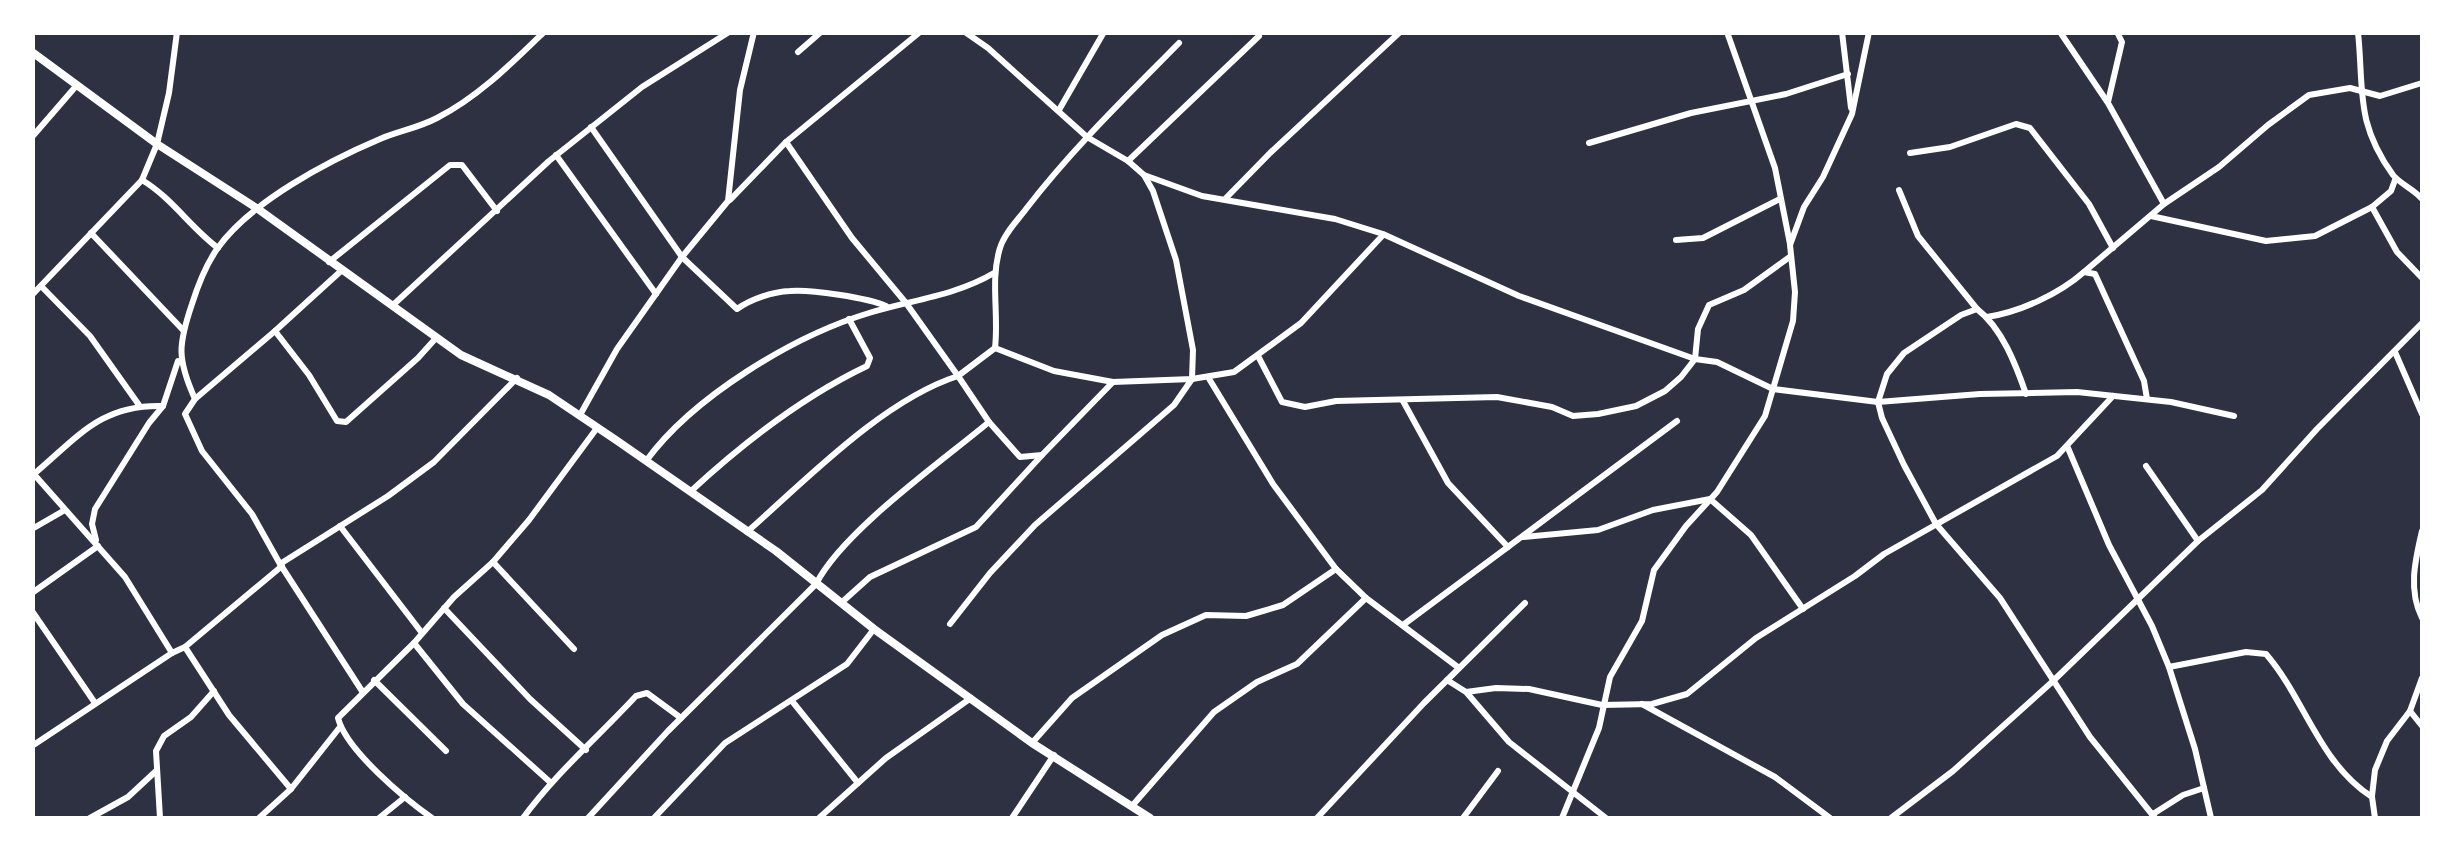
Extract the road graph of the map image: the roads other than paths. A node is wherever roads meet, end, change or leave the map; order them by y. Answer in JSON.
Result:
{"nodes":[{"id":1,"x":176,"y":32,"type":"edge"},
{"id":2,"x":544,"y":32,"type":"edge"},
{"id":3,"x":728,"y":32,"type":"edge"},
{"id":4,"x":754,"y":32,"type":"edge"},
{"id":5,"x":822,"y":32,"type":"edge"},
{"id":6,"x":920,"y":32,"type":"edge"},
{"id":7,"x":966,"y":32,"type":"edge"},
{"id":8,"x":1104,"y":32,"type":"edge"},
{"id":9,"x":1400,"y":32,"type":"edge"},
{"id":10,"x":1727,"y":32,"type":"edge"},
{"id":11,"x":1842,"y":32,"type":"edge"},
{"id":12,"x":1869,"y":32,"type":"edge"},
{"id":13,"x":2060,"y":32,"type":"edge"},
{"id":14,"x":2117,"y":32,"type":"edge"},
{"id":15,"x":2358,"y":32,"type":"edge"},
{"id":16,"x":1259,"y":36,"type":"dead end"},
{"id":17,"x":1179,"y":43,"type":"dead end"},
{"id":18,"x":32,"y":52,"type":"edge"},
{"id":19,"x":798,"y":52,"type":"dead end"},
{"id":20,"x":1848,"y":74,"type":"junction"},
{"id":21,"x":2422,"y":83,"type":"edge"},
{"id":22,"x":77,"y":84,"type":"junction"},
{"id":23,"x":2360,"y":92,"type":"junction"},
{"id":24,"x":1752,"y":101,"type":"junction"},
{"id":25,"x":2108,"y":103,"type":"junction"},
{"id":26,"x":1059,"y":110,"type":"junction"},
{"id":27,"x":1852,"y":114,"type":"junction"},
{"id":28,"x":591,"y":127,"type":"junction"},
{"id":29,"x":32,"y":137,"type":"edge"},
{"id":30,"x":1087,"y":137,"type":"junction"},
{"id":31,"x":786,"y":142,"type":"junction"},
{"id":32,"x":1589,"y":142,"type":"dead end"},
{"id":33,"x":156,"y":144,"type":"junction"},
{"id":34,"x":1910,"y":153,"type":"dead end"},
{"id":35,"x":556,"y":155,"type":"junction"},
{"id":36,"x":1128,"y":160,"type":"junction"},
{"id":37,"x":1144,"y":176,"type":"junction"},
{"id":38,"x":142,"y":180,"type":"junction"},
{"id":39,"x":2396,"y":180,"type":"junction"},
{"id":40,"x":1899,"y":190,"type":"dead end"},
{"id":41,"x":1225,"y":199,"type":"junction"},
{"id":42,"x":1781,"y":199,"type":"junction"},
{"id":43,"x":2422,"y":199,"type":"edge"},
{"id":44,"x":728,"y":202,"type":"junction"},
{"id":45,"x":2164,"y":204,"type":"junction"},
{"id":46,"x":2372,"y":207,"type":"junction"},
{"id":47,"x":258,"y":209,"type":"junction"},
{"id":48,"x":497,"y":210,"type":"junction"},
{"id":49,"x":2150,"y":216,"type":"junction"},
{"id":50,"x":92,"y":233,"type":"junction"},
{"id":51,"x":1384,"y":234,"type":"junction"},
{"id":52,"x":1676,"y":240,"type":"dead end"},
{"id":53,"x":1790,"y":245,"type":"junction"},
{"id":54,"x":218,"y":248,"type":"junction"},
{"id":55,"x":2113,"y":248,"type":"junction"},
{"id":56,"x":1791,"y":256,"type":"junction"},
{"id":57,"x":682,"y":257,"type":"junction"},
{"id":58,"x":329,"y":262,"type":"junction"},
{"id":59,"x":341,"y":271,"type":"junction"},
{"id":60,"x":2084,"y":272,"type":"junction"},
{"id":61,"x":994,"y":273,"type":"junction"},
{"id":62,"x":2422,"y":278,"type":"edge"},
{"id":63,"x":40,"y":286,"type":"junction"},
{"id":64,"x":656,"y":294,"type":"junction"},
{"id":65,"x":32,"y":295,"type":"edge"},
{"id":66,"x":906,"y":303,"type":"junction"},
{"id":67,"x":393,"y":305,"type":"junction"},
{"id":68,"x":888,"y":307,"type":"junction"},
{"id":69,"x":1976,"y":309,"type":"junction"},
{"id":70,"x":1986,"y":317,"type":"junction"},
{"id":71,"x":849,"y":319,"type":"junction"},
{"id":72,"x":2422,"y":323,"type":"edge"},
{"id":73,"x":184,"y":330,"type":"junction"},
{"id":74,"x":275,"y":332,"type":"junction"},
{"id":75,"x":436,"y":338,"type":"junction"},
{"id":76,"x":995,"y":348,"type":"junction"},
{"id":77,"x":2394,"y":352,"type":"junction"},
{"id":78,"x":1258,"y":356,"type":"junction"},
{"id":79,"x":179,"y":357,"type":"junction"},
{"id":80,"x":1695,"y":359,"type":"junction"},
{"id":81,"x":958,"y":376,"type":"junction"},
{"id":82,"x":1208,"y":376,"type":"junction"},
{"id":83,"x":517,"y":378,"type":"junction"},
{"id":84,"x":1192,"y":379,"type":"junction"},
{"id":85,"x":1113,"y":382,"type":"junction"},
{"id":86,"x":1773,"y":389,"type":"junction"},
{"id":87,"x":2026,"y":394,"type":"junction"},
{"id":88,"x":2113,"y":396,"type":"junction"},
{"id":89,"x":195,"y":398,"type":"junction"},
{"id":90,"x":2146,"y":399,"type":"junction"},
{"id":91,"x":1403,"y":401,"type":"junction"},
{"id":92,"x":1878,"y":402,"type":"junction"},
{"id":93,"x":139,"y":406,"type":"junction"},
{"id":94,"x":163,"y":406,"type":"junction"},
{"id":95,"x":2422,"y":414,"type":"edge"},
{"id":96,"x":580,"y":415,"type":"junction"},
{"id":97,"x":2234,"y":416,"type":"dead end"},
{"id":98,"x":1677,"y":421,"type":"dead end"},
{"id":99,"x":989,"y":422,"type":"junction"},
{"id":100,"x":597,"y":428,"type":"junction"},
{"id":101,"x":2068,"y":448,"type":"junction"},
{"id":102,"x":1042,"y":454,"type":"junction"},
{"id":103,"x":645,"y":461,"type":"junction"},
{"id":104,"x":2146,"y":466,"type":"dead end"},
{"id":105,"x":33,"y":473,"type":"edge"},
{"id":106,"x":690,"y":493,"type":"junction"},
{"id":107,"x":1710,"y":499,"type":"junction"},
{"id":108,"x":64,"y":510,"type":"junction"},
{"id":109,"x":1936,"y":524,"type":"junction"},
{"id":110,"x":340,"y":526,"type":"junction"},
{"id":111,"x":32,"y":529,"type":"edge"},
{"id":112,"x":2422,"y":531,"type":"edge"},
{"id":113,"x":746,"y":532,"type":"junction"},
{"id":114,"x":1522,"y":537,"type":"junction"},
{"id":115,"x":2198,"y":541,"type":"junction"},
{"id":116,"x":98,"y":546,"type":"junction"},
{"id":117,"x":1508,"y":547,"type":"junction"},
{"id":118,"x":493,"y":562,"type":"junction"},
{"id":119,"x":281,"y":565,"type":"junction"},
{"id":120,"x":1336,"y":569,"type":"junction"},
{"id":121,"x":816,"y":584,"type":"junction"},
{"id":122,"x":32,"y":592,"type":"edge"},
{"id":123,"x":1366,"y":598,"type":"junction"},
{"id":124,"x":2136,"y":600,"type":"junction"},
{"id":125,"x":841,"y":603,"type":"junction"},
{"id":126,"x":1526,"y":603,"type":"dead end"},
{"id":127,"x":444,"y":608,"type":"junction"},
{"id":128,"x":1803,"y":609,"type":"junction"},
{"id":129,"x":32,"y":611,"type":"edge"},
{"id":130,"x":2422,"y":618,"type":"edge"},
{"id":131,"x":950,"y":624,"type":"dead end"},
{"id":132,"x":1403,"y":625,"type":"junction"},
{"id":133,"x":874,"y":629,"type":"junction"},
{"id":134,"x":422,"y":633,"type":"junction"},
{"id":135,"x":414,"y":643,"type":"junction"},
{"id":136,"x":185,"y":647,"type":"junction"},
{"id":137,"x":574,"y":650,"type":"dead end"},
{"id":138,"x":172,"y":653,"type":"junction"},
{"id":139,"x":1459,"y":668,"type":"junction"},
{"id":140,"x":2169,"y":668,"type":"junction"},
{"id":141,"x":2422,"y":678,"type":"edge"},
{"id":142,"x":374,"y":680,"type":"junction"},
{"id":143,"x":1447,"y":680,"type":"junction"},
{"id":144,"x":2052,"y":682,"type":"junction"},
{"id":145,"x":362,"y":691,"type":"junction"},
{"id":146,"x":214,"y":692,"type":"junction"},
{"id":147,"x":1466,"y":692,"type":"junction"},
{"id":148,"x":972,"y":697,"type":"junction"},
{"id":149,"x":792,"y":700,"type":"junction"},
{"id":150,"x":95,"y":703,"type":"junction"},
{"id":151,"x":1641,"y":704,"type":"junction"},
{"id":152,"x":1602,"y":706,"type":"junction"},
{"id":153,"x":2410,"y":710,"type":"junction"},
{"id":154,"x":681,"y":718,"type":"junction"},
{"id":155,"x":340,"y":726,"type":"junction"},
{"id":156,"x":2422,"y":726,"type":"edge"},
{"id":157,"x":1032,"y":742,"type":"junction"},
{"id":158,"x":32,"y":746,"type":"edge"},
{"id":159,"x":586,"y":750,"type":"junction"},
{"id":160,"x":446,"y":751,"type":"dead end"},
{"id":161,"x":1054,"y":755,"type":"junction"},
{"id":162,"x":156,"y":770,"type":"junction"},
{"id":163,"x":1498,"y":771,"type":"dead end"},
{"id":164,"x":550,"y":782,"type":"junction"},
{"id":165,"x":858,"y":783,"type":"junction"},
{"id":166,"x":2204,"y":788,"type":"junction"},
{"id":167,"x":290,"y":789,"type":"junction"},
{"id":168,"x":1571,"y":793,"type":"junction"},
{"id":169,"x":405,"y":797,"type":"junction"},
{"id":170,"x":2372,"y":797,"type":"junction"},
{"id":171,"x":1132,"y":806,"type":"junction"},
{"id":172,"x":2154,"y":816,"type":"edge"},
{"id":173,"x":90,"y":818,"type":"edge"},
{"id":174,"x":160,"y":818,"type":"edge"},
{"id":175,"x":259,"y":818,"type":"edge"},
{"id":176,"x":379,"y":818,"type":"edge"},
{"id":177,"x":432,"y":818,"type":"edge"},
{"id":178,"x":523,"y":818,"type":"edge"},
{"id":179,"x":588,"y":818,"type":"edge"},
{"id":180,"x":654,"y":818,"type":"edge"},
{"id":181,"x":819,"y":818,"type":"edge"},
{"id":182,"x":1012,"y":818,"type":"edge"},
{"id":183,"x":1150,"y":818,"type":"edge"},
{"id":184,"x":1316,"y":818,"type":"edge"},
{"id":185,"x":1463,"y":818,"type":"edge"},
{"id":186,"x":1562,"y":818,"type":"edge"},
{"id":187,"x":1606,"y":818,"type":"edge"},
{"id":188,"x":1830,"y":818,"type":"edge"},
{"id":189,"x":1891,"y":818,"type":"edge"},
{"id":190,"x":2211,"y":818,"type":"edge"},
{"id":191,"x":2375,"y":818,"type":"edge"}],
"edges":[{"from":1,"to":33,"type":"street"},
{"from":2,"to":47,"type":"street"},
{"from":3,"to":28,"type":"street"},
{"from":4,"to":44,"type":"street"},
{"from":5,"to":19,"type":"street"},
{"from":6,"to":31,"type":"street"},
{"from":7,"to":26,"type":"street"},
{"from":8,"to":26,"type":"street"},
{"from":9,"to":41,"type":"street"},
{"from":10,"to":24,"type":"street"},
{"from":11,"to":20,"type":"street"},
{"from":12,"to":27,"type":"street"},
{"from":13,"to":25,"type":"street"},
{"from":14,"to":25,"type":"street"},
{"from":15,"to":23,"type":"street"},
{"from":16,"to":36,"type":"street"},
{"from":17,"to":30,"type":"street"},
{"from":18,"to":22,"type":"street"},
{"from":20,"to":24,"type":"street"},
{"from":20,"to":27,"type":"street"},
{"from":21,"to":23,"type":"street"},
{"from":22,"to":29,"type":"street"},
{"from":22,"to":33,"type":"street"},
{"from":23,"to":39,"type":"street"},
{"from":23,"to":45,"type":"street"},
{"from":24,"to":32,"type":"street"},
{"from":24,"to":42,"type":"street"},
{"from":25,"to":45,"type":"street"},
{"from":26,"to":30,"type":"street"},
{"from":27,"to":53,"type":"street"},
{"from":28,"to":35,"type":"street"},
{"from":28,"to":57,"type":"street"},
{"from":30,"to":36,"type":"street"},
{"from":30,"to":61,"type":"street"},
{"from":31,"to":44,"type":"street"},
{"from":31,"to":66,"type":"street"},
{"from":33,"to":38,"type":"street"},
{"from":33,"to":47,"type":"street"},
{"from":34,"to":55,"type":"street"},
{"from":35,"to":48,"type":"street"},
{"from":35,"to":64,"type":"street"},
{"from":36,"to":37,"type":"street"},
{"from":37,"to":41,"type":"street"},
{"from":37,"to":84,"type":"street"},
{"from":38,"to":50,"type":"street"},
{"from":38,"to":54,"type":"street"},
{"from":39,"to":43,"type":"street"},
{"from":39,"to":46,"type":"street"},
{"from":40,"to":69,"type":"street"},
{"from":41,"to":51,"type":"street"},
{"from":42,"to":52,"type":"street"},
{"from":42,"to":53,"type":"street"},
{"from":44,"to":57,"type":"street"},
{"from":45,"to":49,"type":"street"},
{"from":46,"to":49,"type":"street"},
{"from":46,"to":62,"type":"street"},
{"from":47,"to":54,"type":"street"},
{"from":47,"to":58,"type":"street"},
{"from":48,"to":58,"type":"street"},
{"from":48,"to":67,"type":"street"},
{"from":49,"to":55,"type":"street"},
{"from":50,"to":63,"type":"street"},
{"from":50,"to":73,"type":"street"},
{"from":51,"to":78,"type":"street"},
{"from":51,"to":80,"type":"street"},
{"from":53,"to":56,"type":"street"},
{"from":54,"to":73,"type":"street"},
{"from":55,"to":60,"type":"street"},
{"from":56,"to":80,"type":"street"},
{"from":56,"to":86,"type":"street"},
{"from":57,"to":64,"type":"street"},
{"from":57,"to":68,"type":"street"},
{"from":58,"to":59,"type":"street"},
{"from":59,"to":67,"type":"street"},
{"from":59,"to":74,"type":"street"},
{"from":60,"to":70,"type":"street"},
{"from":60,"to":90,"type":"street"},
{"from":61,"to":66,"type":"street"},
{"from":61,"to":76,"type":"street"},
{"from":63,"to":65,"type":"street"},
{"from":63,"to":93,"type":"street"},
{"from":64,"to":96,"type":"street"},
{"from":66,"to":68,"type":"street"},
{"from":66,"to":81,"type":"street"},
{"from":67,"to":75,"type":"street"},
{"from":68,"to":71,"type":"street"},
{"from":69,"to":70,"type":"street"},
{"from":69,"to":92,"type":"street"},
{"from":70,"to":87,"type":"street"},
{"from":71,"to":103,"type":"street"},
{"from":71,"to":106,"type":"street"},
{"from":72,"to":77,"type":"street"},
{"from":73,"to":79,"type":"street"},
{"from":74,"to":75,"type":"street"},
{"from":74,"to":89,"type":"street"},
{"from":75,"to":83,"type":"street"},
{"from":76,"to":81,"type":"street"},
{"from":76,"to":85,"type":"street"},
{"from":77,"to":95,"type":"street"},
{"from":77,"to":115,"type":"street"},
{"from":78,"to":82,"type":"street"},
{"from":78,"to":91,"type":"street"},
{"from":79,"to":89,"type":"street"},
{"from":79,"to":94,"type":"street"},
{"from":80,"to":86,"type":"street"},
{"from":80,"to":91,"type":"street"},
{"from":81,"to":99,"type":"street"},
{"from":81,"to":113,"type":"street"},
{"from":82,"to":84,"type":"street"},
{"from":82,"to":120,"type":"street"},
{"from":83,"to":96,"type":"street"},
{"from":83,"to":110,"type":"street"},
{"from":84,"to":85,"type":"street"},
{"from":84,"to":131,"type":"street"},
{"from":85,"to":102,"type":"street"},
{"from":86,"to":92,"type":"street"},
{"from":86,"to":107,"type":"street"},
{"from":87,"to":88,"type":"street"},
{"from":87,"to":92,"type":"street"},
{"from":88,"to":90,"type":"street"},
{"from":88,"to":101,"type":"street"},
{"from":89,"to":119,"type":"street"},
{"from":90,"to":97,"type":"street"},
{"from":91,"to":117,"type":"street"},
{"from":92,"to":109,"type":"street"},
{"from":93,"to":94,"type":"street"},
{"from":93,"to":105,"type":"street"},
{"from":94,"to":116,"type":"street"},
{"from":96,"to":100,"type":"street"},
{"from":98,"to":114,"type":"street"},
{"from":99,"to":102,"type":"street"},
{"from":99,"to":121,"type":"street"},
{"from":100,"to":103,"type":"street"},
{"from":100,"to":118,"type":"street"},
{"from":101,"to":109,"type":"street"},
{"from":101,"to":124,"type":"street"},
{"from":102,"to":125,"type":"street"},
{"from":103,"to":106,"type":"street"},
{"from":104,"to":115,"type":"street"},
{"from":105,"to":108,"type":"street"},
{"from":106,"to":113,"type":"street"},
{"from":107,"to":114,"type":"street"},
{"from":107,"to":128,"type":"street"},
{"from":107,"to":152,"type":"street"},
{"from":108,"to":111,"type":"street"},
{"from":108,"to":116,"type":"street"},
{"from":109,"to":128,"type":"street"},
{"from":109,"to":144,"type":"street"},
{"from":110,"to":119,"type":"street"},
{"from":110,"to":134,"type":"street"},
{"from":112,"to":130,"type":"street"},
{"from":113,"to":121,"type":"street"},
{"from":114,"to":117,"type":"street"},
{"from":115,"to":124,"type":"street"},
{"from":116,"to":122,"type":"street"},
{"from":116,"to":138,"type":"street"},
{"from":117,"to":132,"type":"street"},
{"from":118,"to":127,"type":"street"},
{"from":118,"to":137,"type":"street"},
{"from":119,"to":136,"type":"street"},
{"from":119,"to":145,"type":"street"},
{"from":120,"to":123,"type":"street"},
{"from":120,"to":157,"type":"street"},
{"from":121,"to":125,"type":"street"},
{"from":121,"to":154,"type":"street"},
{"from":123,"to":132,"type":"street"},
{"from":123,"to":171,"type":"street"},
{"from":124,"to":140,"type":"street"},
{"from":124,"to":144,"type":"street"},
{"from":125,"to":133,"type":"street"},
{"from":126,"to":139,"type":"street"},
{"from":127,"to":134,"type":"street"},
{"from":127,"to":159,"type":"street"},
{"from":128,"to":151,"type":"street"},
{"from":129,"to":150,"type":"street"},
{"from":132,"to":139,"type":"street"},
{"from":133,"to":148,"type":"street"},
{"from":133,"to":149,"type":"street"},
{"from":134,"to":135,"type":"street"},
{"from":135,"to":142,"type":"street"},
{"from":135,"to":164,"type":"street"},
{"from":136,"to":138,"type":"street"},
{"from":136,"to":146,"type":"street"},
{"from":138,"to":150,"type":"street"},
{"from":139,"to":143,"type":"street"},
{"from":140,"to":166,"type":"street"},
{"from":140,"to":170,"type":"street"},
{"from":141,"to":153,"type":"street"},
{"from":142,"to":145,"type":"street"},
{"from":142,"to":160,"type":"street"},
{"from":143,"to":147,"type":"street"},
{"from":143,"to":184,"type":"street"},
{"from":144,"to":172,"type":"street"},
{"from":144,"to":189,"type":"street"},
{"from":145,"to":155,"type":"street"},
{"from":146,"to":162,"type":"street"},
{"from":146,"to":167,"type":"street"},
{"from":147,"to":152,"type":"street"},
{"from":147,"to":168,"type":"street"},
{"from":148,"to":157,"type":"street"},
{"from":148,"to":165,"type":"street"},
{"from":149,"to":165,"type":"street"},
{"from":149,"to":180,"type":"street"},
{"from":150,"to":158,"type":"street"},
{"from":151,"to":152,"type":"street"},
{"from":151,"to":188,"type":"street"},
{"from":152,"to":168,"type":"street"},
{"from":153,"to":156,"type":"street"},
{"from":153,"to":170,"type":"street"},
{"from":154,"to":159,"type":"street"},
{"from":154,"to":179,"type":"street"},
{"from":155,"to":167,"type":"street"},
{"from":155,"to":169,"type":"street"},
{"from":157,"to":161,"type":"street"},
{"from":159,"to":164,"type":"street"},
{"from":161,"to":171,"type":"street"},
{"from":161,"to":182,"type":"street"},
{"from":162,"to":173,"type":"street"},
{"from":162,"to":174,"type":"street"},
{"from":163,"to":185,"type":"street"},
{"from":164,"to":178,"type":"street"},
{"from":165,"to":181,"type":"street"},
{"from":166,"to":172,"type":"street"},
{"from":166,"to":190,"type":"street"},
{"from":167,"to":175,"type":"street"},
{"from":168,"to":186,"type":"street"},
{"from":168,"to":187,"type":"street"},
{"from":169,"to":176,"type":"street"},
{"from":169,"to":177,"type":"street"},
{"from":170,"to":191,"type":"street"},
{"from":171,"to":183,"type":"street"}]}
